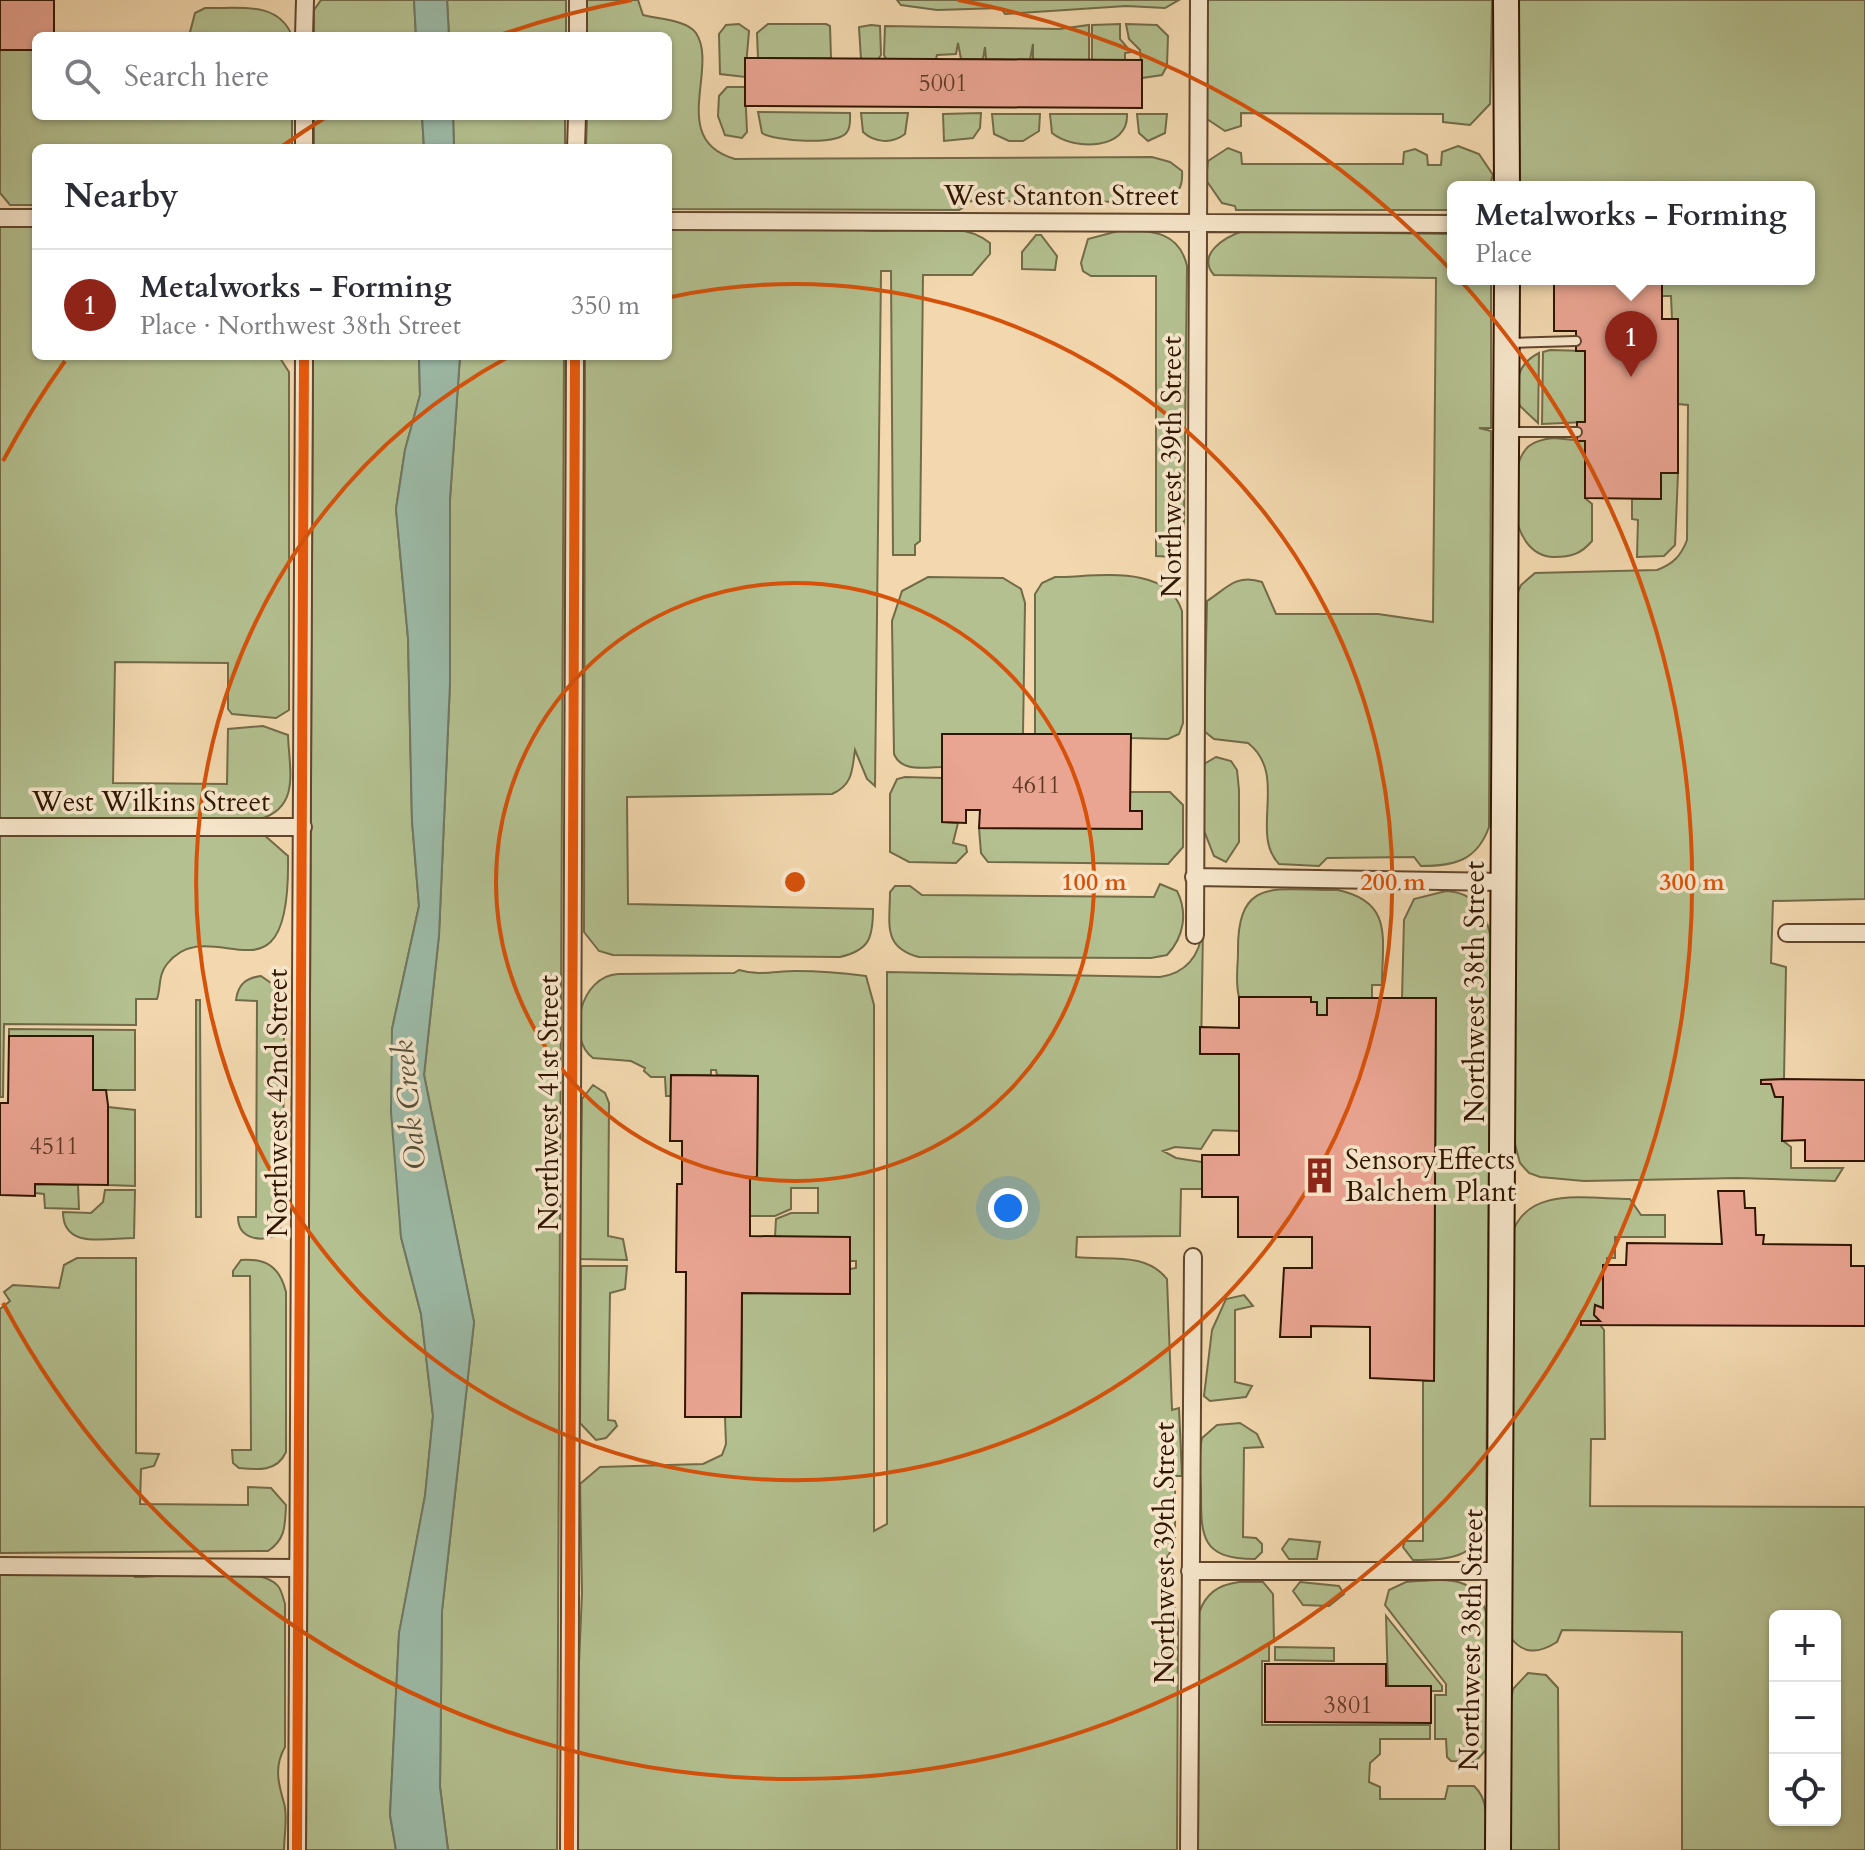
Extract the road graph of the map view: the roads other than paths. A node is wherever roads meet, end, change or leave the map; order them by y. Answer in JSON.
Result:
{"nodes":[{"id":1,"x":305,"y":0,"type":"edge"},
{"id":2,"x":578,"y":0,"type":"edge"},
{"id":3,"x":1199,"y":0,"type":"edge"},
{"id":4,"x":1506,"y":0,"type":"edge"},
{"id":5,"x":304,"y":32,"type":"edge"},
{"id":6,"x":578,"y":32,"type":"edge"},
{"id":7,"x":304,"y":120,"type":"edge"},
{"id":8,"x":577,"y":120,"type":"edge"},
{"id":9,"x":304,"y":144,"type":"edge"},
{"id":10,"x":576,"y":144,"type":"edge"},
{"id":11,"x":1507,"y":181,"type":"edge"},
{"id":12,"x":0,"y":218,"type":"edge"},
{"id":13,"x":32,"y":218,"type":"edge"},
{"id":14,"x":672,"y":221,"type":"edge"},
{"id":15,"x":1198,"y":221,"type":"junction"},
{"id":16,"x":1447,"y":224,"type":"edge"},
{"id":17,"x":1507,"y":285,"type":"edge"},
{"id":18,"x":1576,"y":341,"type":"dead end"},
{"id":19,"x":1506,"y":343,"type":"junction"},
{"id":20,"x":304,"y":360,"type":"edge"},
{"id":21,"x":575,"y":360,"type":"edge"},
{"id":22,"x":1506,"y":432,"type":"junction"},
{"id":23,"x":1577,"y":432,"type":"dead end"},
{"id":24,"x":0,"y":827,"type":"edge"},
{"id":25,"x":303,"y":827,"type":"junction"},
{"id":26,"x":1194,"y":877,"type":"junction"},
{"id":27,"x":1504,"y":882,"type":"junction"},
{"id":28,"x":1787,"y":933,"type":"dead end"},
{"id":29,"x":1865,"y":933,"type":"edge"},
{"id":30,"x":1195,"y":935,"type":"dead end"},
{"id":31,"x":1193,"y":1257,"type":"dead end"},
{"id":32,"x":0,"y":1566,"type":"edge"},
{"id":33,"x":298,"y":1568,"type":"junction"},
{"id":34,"x":1190,"y":1571,"type":"junction"},
{"id":35,"x":1501,"y":1571,"type":"junction"},
{"id":36,"x":297,"y":1850,"type":"edge"},
{"id":37,"x":569,"y":1850,"type":"edge"},
{"id":38,"x":1189,"y":1850,"type":"edge"},
{"id":39,"x":1498,"y":1850,"type":"edge"}],
"edges":[{"from":1,"to":5,"type":"street"},
{"from":2,"to":6,"type":"street"},
{"from":3,"to":15,"type":"street","name":"Northwest 39th Street"},
{"from":4,"to":11,"type":"main road"},
{"from":7,"to":9,"type":"street"},
{"from":8,"to":10,"type":"street"},
{"from":12,"to":13,"type":"street"},
{"from":14,"to":15,"type":"street","name":"West Stanton Street"},
{"from":15,"to":16,"type":"street","name":"West Stanton Street"},
{"from":15,"to":26,"type":"street","name":"Northwest 39th Street"},
{"from":17,"to":19,"type":"main road","name":"Northwest 38th Street"},
{"from":18,"to":19,"type":"lane"},
{"from":19,"to":22,"type":"main road","name":"Northwest 38th Street"},
{"from":20,"to":25,"type":"street","name":"Northwest 42nd Street"},
{"from":21,"to":37,"type":"street","name":"Northwest 41st Street"},
{"from":22,"to":23,"type":"lane"},
{"from":22,"to":27,"type":"main road","name":"Northwest 38th Street"},
{"from":24,"to":25,"type":"street","name":"West Wilkins Street"},
{"from":25,"to":33,"type":"street","name":"Northwest 42nd Street"},
{"from":26,"to":27,"type":"street"},
{"from":26,"to":30,"type":"street","name":"Northwest 39th Street"},
{"from":27,"to":35,"type":"main road","name":"Northwest 38th Street"},
{"from":28,"to":29,"type":"street"},
{"from":31,"to":34,"type":"street","name":"Northwest 39th Street"},
{"from":32,"to":33,"type":"street"},
{"from":33,"to":36,"type":"street","name":"Northwest 42nd Street"},
{"from":34,"to":35,"type":"street"},
{"from":34,"to":38,"type":"street","name":"Northwest 39th Street"},
{"from":35,"to":39,"type":"main road","name":"Northwest 38th Street"}]}
